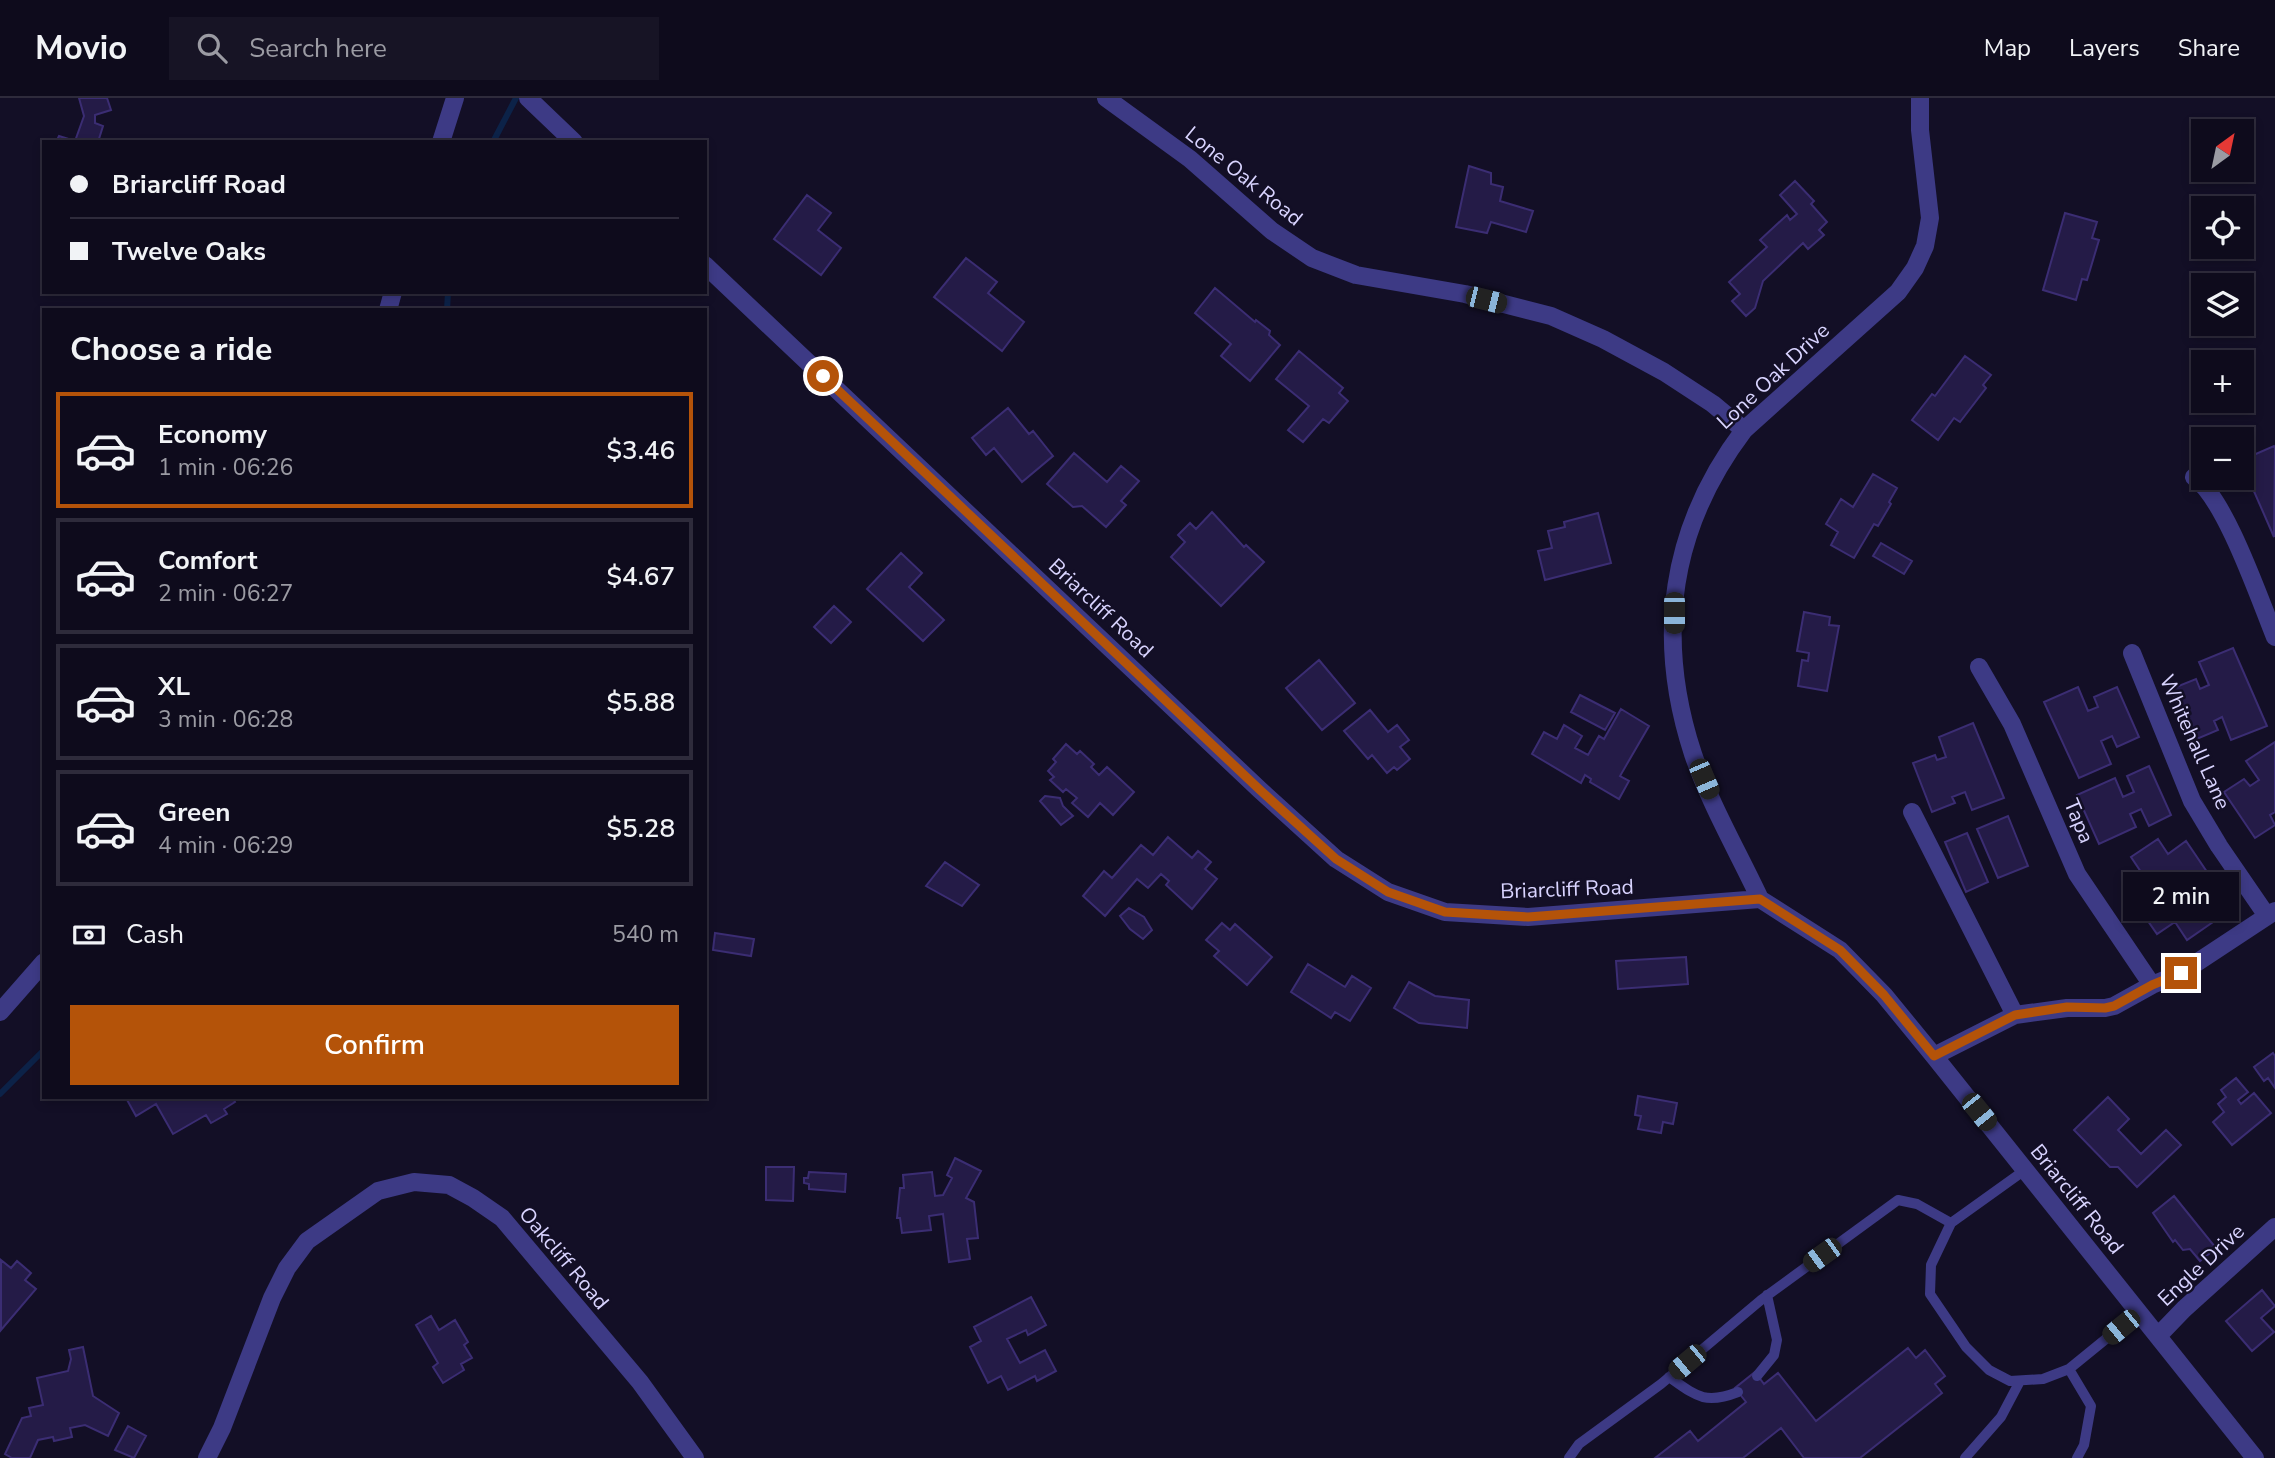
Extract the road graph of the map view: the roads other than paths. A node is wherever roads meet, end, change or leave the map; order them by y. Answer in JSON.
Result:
{"nodes":[{"id":1,"x":455,"y":98,"type":"edge"},
{"id":2,"x":528,"y":98,"type":"edge"},
{"id":3,"x":1106,"y":98,"type":"edge"},
{"id":4,"x":1920,"y":98,"type":"edge"},
{"id":5,"x":441,"y":140,"type":"edge"},
{"id":6,"x":572,"y":140,"type":"edge"},
{"id":7,"x":707,"y":267,"type":"edge"},
{"id":8,"x":1744,"y":430,"type":"junction"},
{"id":9,"x":2208,"y":490,"type":"edge"},
{"id":10,"x":2275,"y":637,"type":"edge"},
{"id":11,"x":2133,"y":653,"type":"dead end"},
{"id":12,"x":1979,"y":667,"type":"dead end"},
{"id":13,"x":1912,"y":812,"type":"dead end"},
{"id":14,"x":1760,"y":899,"type":"junction"},
{"id":15,"x":2271,"y":914,"type":"edge"},
{"id":16,"x":42,"y":964,"type":"edge"},
{"id":17,"x":2152,"y":985,"type":"junction"},
{"id":18,"x":0,"y":1012,"type":"edge"},
{"id":19,"x":2015,"y":1015,"type":"junction"},
{"id":20,"x":1934,"y":1056,"type":"junction"},
{"id":21,"x":2025,"y":1170,"type":"junction"},
{"id":22,"x":1951,"y":1223,"type":"junction"},
{"id":23,"x":2275,"y":1227,"type":"edge"},
{"id":24,"x":1768,"y":1295,"type":"junction"},
{"id":25,"x":2139,"y":1312,"type":"junction"},
{"id":26,"x":2158,"y":1336,"type":"junction"},
{"id":27,"x":2069,"y":1369,"type":"junction"},
{"id":28,"x":1758,"y":1376,"type":"dead end"},
{"id":29,"x":1669,"y":1377,"type":"junction"},
{"id":30,"x":2020,"y":1381,"type":"junction"},
{"id":31,"x":1738,"y":1392,"type":"dead end"},
{"id":32,"x":208,"y":1458,"type":"edge"},
{"id":33,"x":695,"y":1458,"type":"edge"},
{"id":34,"x":1569,"y":1458,"type":"edge"},
{"id":35,"x":1965,"y":1458,"type":"edge"},
{"id":36,"x":2077,"y":1458,"type":"edge"},
{"id":37,"x":2255,"y":1458,"type":"edge"}],
"edges":[{"from":1,"to":5,"type":"street"},
{"from":2,"to":6,"type":"street"},
{"from":3,"to":8,"type":"street","name":"Lone Oak Road"},
{"from":4,"to":8,"type":"street","name":"Lone Oak Drive"},
{"from":7,"to":14,"type":"street","name":"Briarcliff Road"},
{"from":8,"to":14,"type":"street","name":"Lone Oak Drive"},
{"from":9,"to":10,"type":"street"},
{"from":11,"to":15,"type":"street","name":"Whitehall Lane"},
{"from":12,"to":17,"type":"street","name":"Tapa"},
{"from":13,"to":19,"type":"street"},
{"from":14,"to":20,"type":"street","name":"Briarcliff Road"},
{"from":15,"to":17,"type":"street"},
{"from":16,"to":18,"type":"street"},
{"from":17,"to":19,"type":"street"},
{"from":19,"to":20,"type":"street"},
{"from":20,"to":21,"type":"street","name":"Briarcliff Road"},
{"from":21,"to":22,"type":"lane"},
{"from":21,"to":25,"type":"street","name":"Briarcliff Road"},
{"from":22,"to":24,"type":"lane"},
{"from":22,"to":30,"type":"lane"},
{"from":23,"to":26,"type":"street","name":"Engle Drive"},
{"from":24,"to":28,"type":"lane"},
{"from":24,"to":29,"type":"lane"},
{"from":25,"to":26,"type":"street","name":"Briarcliff Road"},
{"from":25,"to":27,"type":"lane"},
{"from":26,"to":37,"type":"street","name":"Briarcliff Road"},
{"from":27,"to":30,"type":"lane"},
{"from":27,"to":36,"type":"lane"},
{"from":29,"to":31,"type":"lane"},
{"from":29,"to":34,"type":"lane"},
{"from":30,"to":35,"type":"lane"},
{"from":32,"to":33,"type":"street","name":"Oakcliff Road"}]}
